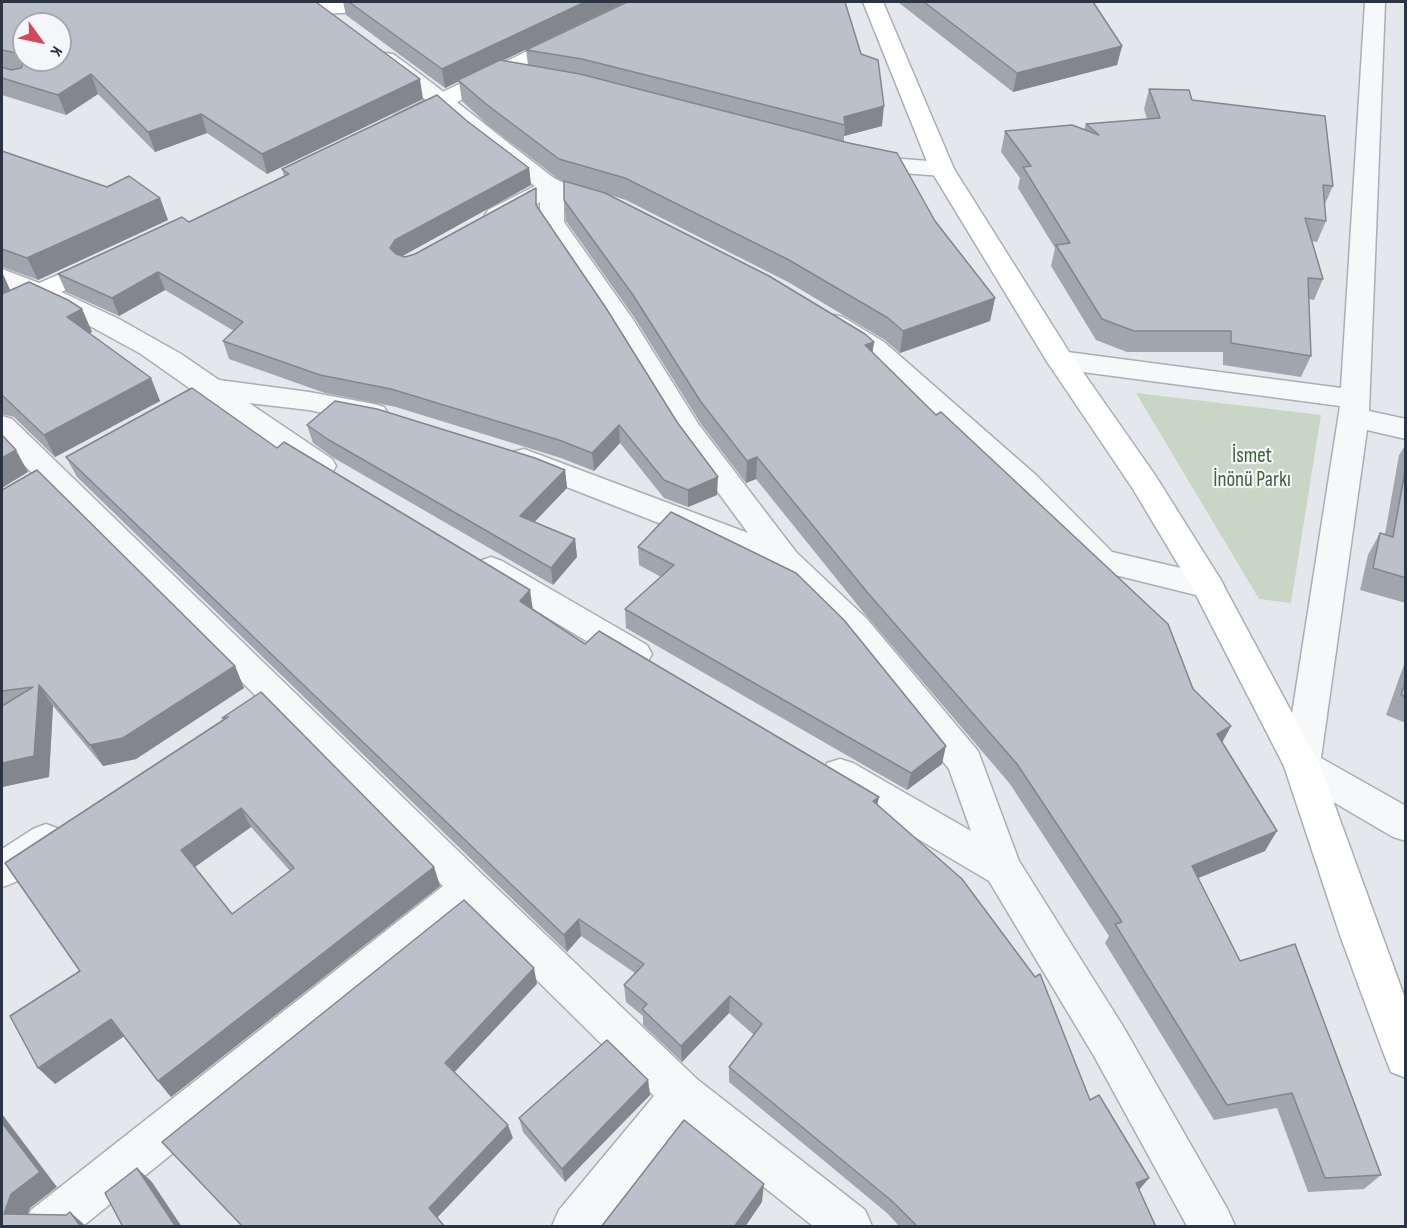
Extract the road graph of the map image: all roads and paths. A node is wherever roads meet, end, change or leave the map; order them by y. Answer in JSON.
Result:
{"nodes":[{"id":1,"x":218,"y":2,"type":"edge"},
{"id":2,"x":404,"y":2,"type":"edge"},
{"id":3,"x":413,"y":2,"type":"edge"},
{"id":4,"x":873,"y":2,"type":"edge"},
{"id":5,"x":1375,"y":2,"type":"edge"},
{"id":6,"x":630,"y":3,"type":"edge"},
{"id":7,"x":322,"y":9,"type":"junction"},
{"id":8,"x":498,"y":72,"type":"junction"},
{"id":9,"x":541,"y":79,"type":"edge"},
{"id":10,"x":443,"y":100,"type":"junction"},
{"id":11,"x":378,"y":132,"type":"edge"},
{"id":12,"x":846,"y":154,"type":"edge"},
{"id":13,"x":942,"y":169,"type":"junction"},
{"id":14,"x":552,"y":188,"type":"junction"},
{"id":15,"x":595,"y":201,"type":"edge"},
{"id":16,"x":477,"y":226,"type":"edge"},
{"id":17,"x":124,"y":254,"type":"edge"},
{"id":18,"x":2,"y":277,"type":"edge"},
{"id":19,"x":42,"y":292,"type":"junction"},
{"id":20,"x":2,"y":309,"type":"edge"},
{"id":21,"x":816,"y":313,"type":"edge"},
{"id":22,"x":1060,"y":360,"type":"junction"},
{"id":23,"x":210,"y":388,"type":"junction"},
{"id":24,"x":181,"y":405,"type":"edge"},
{"id":25,"x":1355,"y":408,"type":"junction"},
{"id":26,"x":396,"y":420,"type":"edge"},
{"id":27,"x":2,"y":426,"type":"edge"},
{"id":28,"x":1406,"y":429,"type":"edge"},
{"id":29,"x":494,"y":450,"type":"edge"},
{"id":30,"x":350,"y":483,"type":"edge"},
{"id":31,"x":467,"y":554,"type":"edge"},
{"id":32,"x":785,"y":560,"type":"junction"},
{"id":33,"x":1208,"y":586,"type":"junction"},
{"id":34,"x":658,"y":668,"type":"edge"},
{"id":35,"x":810,"y":757,"type":"edge"},
{"id":36,"x":1302,"y":765,"type":"junction"},
{"id":37,"x":69,"y":825,"type":"edge"},
{"id":38,"x":1406,"y":825,"type":"edge"},
{"id":39,"x":1002,"y":869,"type":"junction"},
{"id":40,"x":2,"y":870,"type":"edge"},
{"id":41,"x":470,"y":888,"type":"junction"},
{"id":42,"x":1406,"y":1057,"type":"edge"},
{"id":43,"x":683,"y":1095,"type":"junction"},
{"id":44,"x":47,"y":1227,"type":"edge"},
{"id":45,"x":575,"y":1227,"type":"edge"},
{"id":46,"x":849,"y":1227,"type":"edge"},
{"id":47,"x":1212,"y":1227,"type":"edge"}],
"edges":[{"from":1,"to":7,"type":"main road"},
{"from":2,"to":3,"type":"main road"},
{"from":2,"to":7,"type":"main road"},
{"from":4,"to":13,"type":"main road"},
{"from":5,"to":25,"type":"street"},
{"from":6,"to":8,"type":"main road"},
{"from":7,"to":10,"type":"street"},
{"from":8,"to":9,"type":"street"},
{"from":8,"to":10,"type":"main road"},
{"from":10,"to":11,"type":"main road"},
{"from":10,"to":14,"type":"street"},
{"from":12,"to":13,"type":"street"},
{"from":13,"to":22,"type":"main road"},
{"from":14,"to":15,"type":"street"},
{"from":14,"to":16,"type":"street"},
{"from":14,"to":32,"type":"street"},
{"from":17,"to":19,"type":"main road"},
{"from":18,"to":19,"type":"street"},
{"from":19,"to":20,"type":"main road"},
{"from":19,"to":23,"type":"street"},
{"from":21,"to":33,"type":"street"},
{"from":22,"to":25,"type":"street"},
{"from":22,"to":33,"type":"main road"},
{"from":23,"to":24,"type":"street"},
{"from":23,"to":26,"type":"street"},
{"from":23,"to":30,"type":"street"},
{"from":25,"to":28,"type":"street"},
{"from":25,"to":36,"type":"street"},
{"from":27,"to":41,"type":"street"},
{"from":29,"to":32,"type":"street"},
{"from":31,"to":34,"type":"street"},
{"from":32,"to":39,"type":"street"},
{"from":33,"to":36,"type":"main road"},
{"from":35,"to":39,"type":"street"},
{"from":36,"to":38,"type":"street"},
{"from":36,"to":42,"type":"main road"},
{"from":37,"to":40,"type":"street"},
{"from":39,"to":47,"type":"street"},
{"from":41,"to":43,"type":"street"},
{"from":41,"to":44,"type":"street"},
{"from":43,"to":45,"type":"street"},
{"from":43,"to":46,"type":"street"}]}
